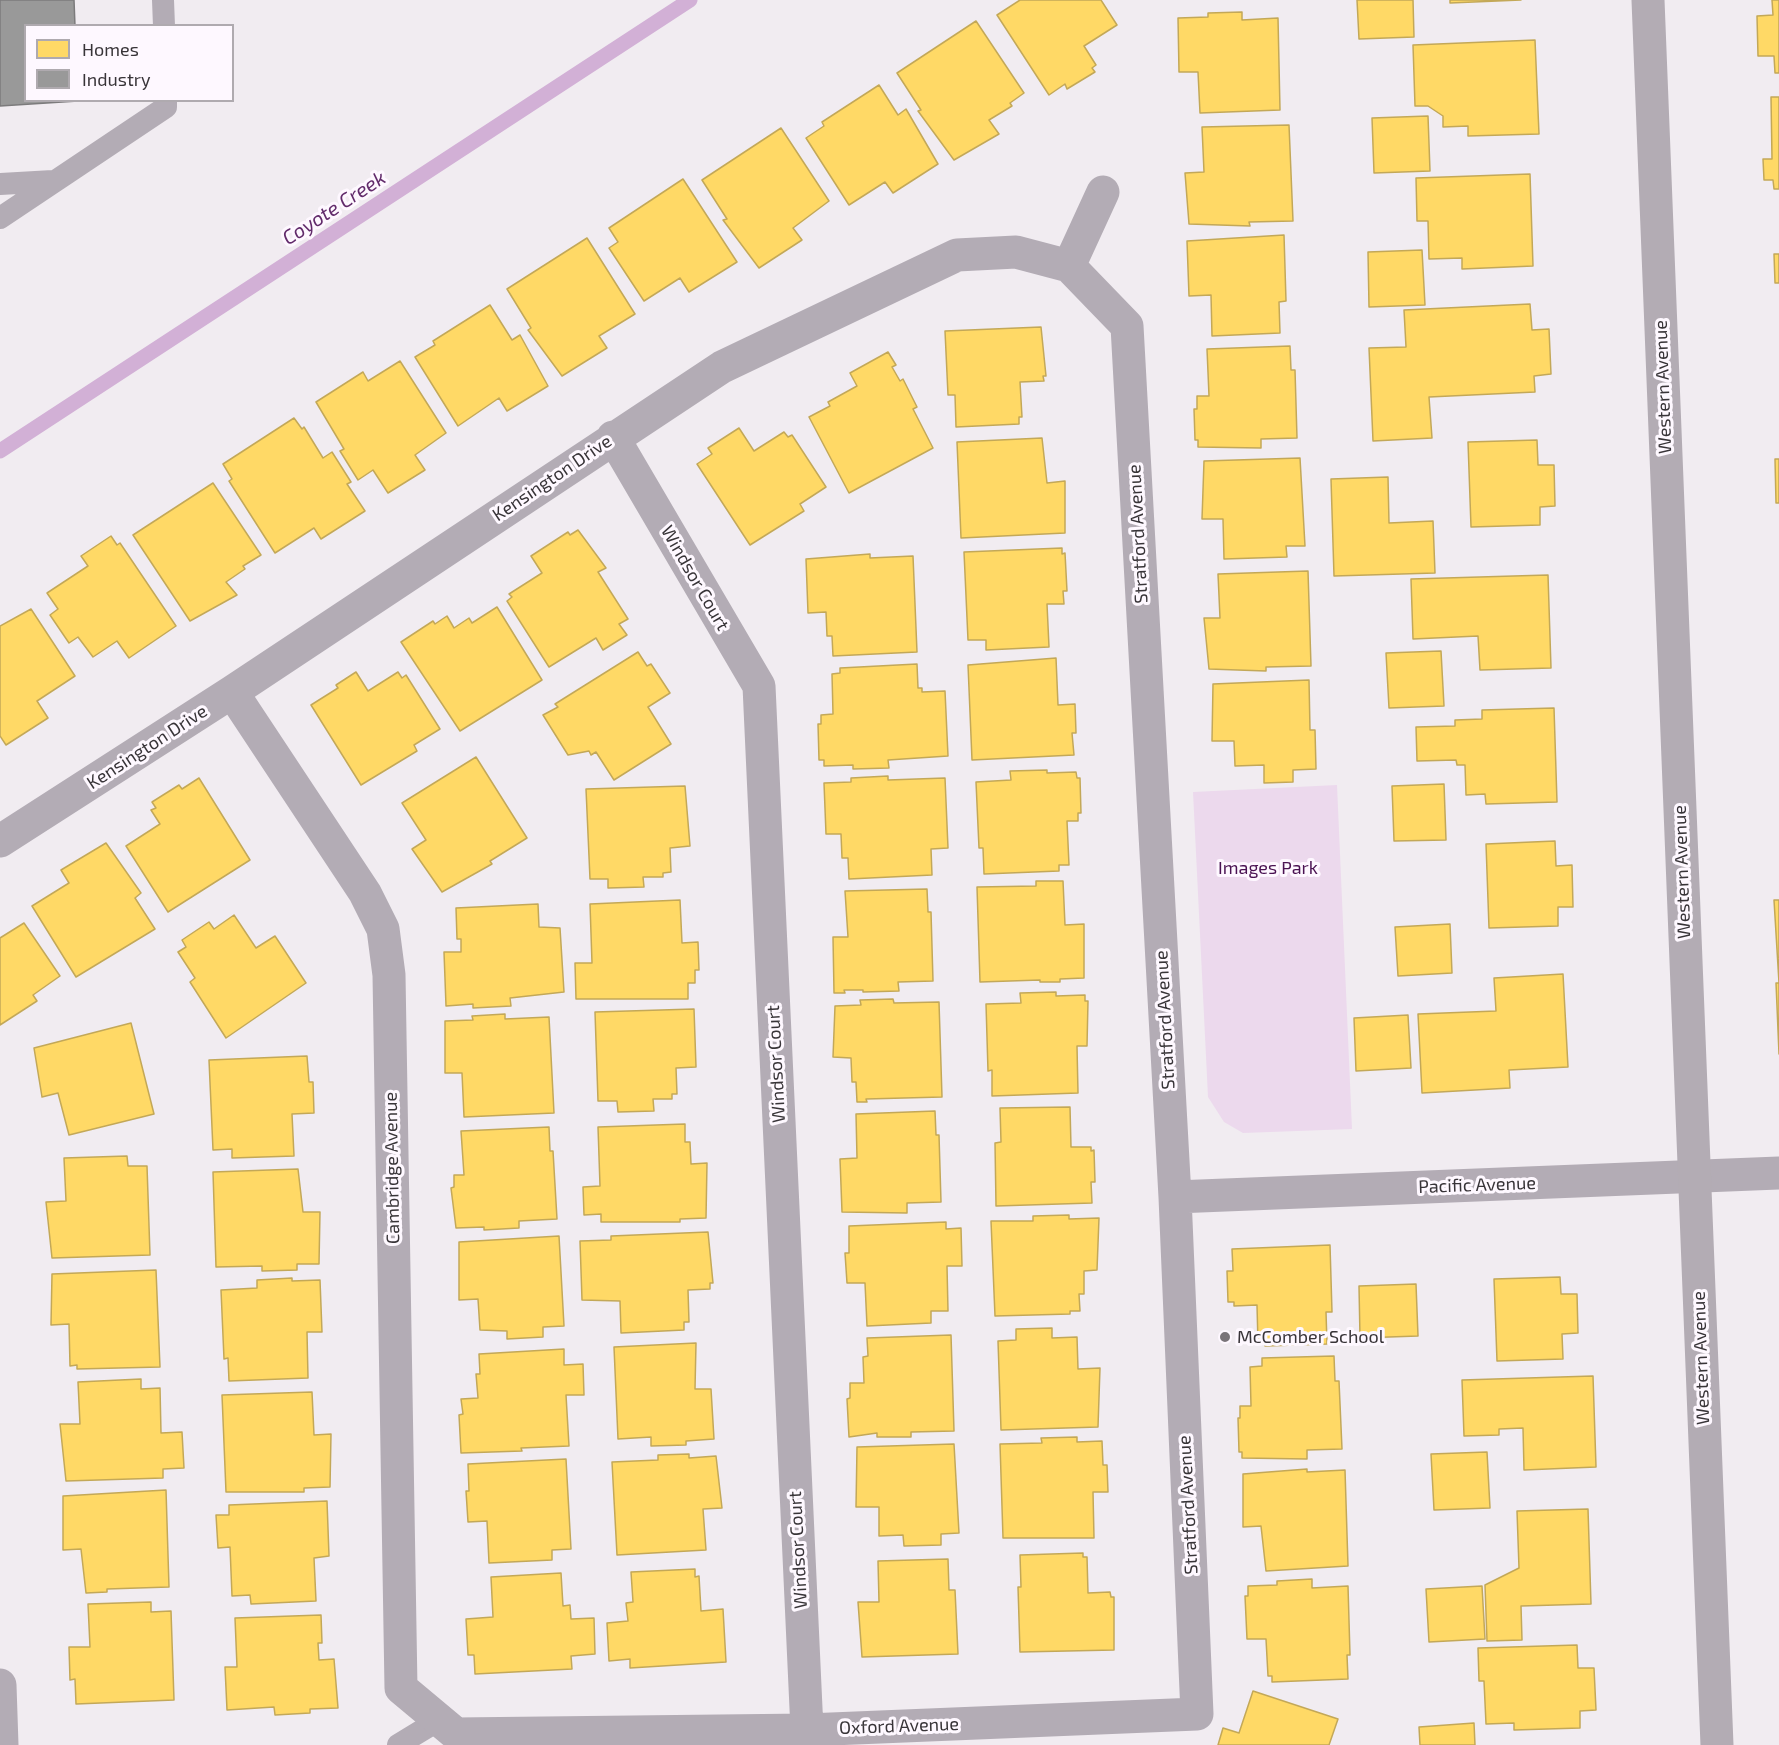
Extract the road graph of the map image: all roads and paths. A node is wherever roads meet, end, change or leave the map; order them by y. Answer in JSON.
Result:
{"nodes":[{"id":1,"x":163,"y":0,"type":"edge"},
{"id":2,"x":1648,"y":0,"type":"edge"},
{"id":3,"x":164,"y":24,"type":"edge"},
{"id":4,"x":166,"y":102,"type":"edge"},
{"id":5,"x":55,"y":181,"type":"junction"},
{"id":6,"x":0,"y":184,"type":"edge"},
{"id":7,"x":1103,"y":192,"type":"dead end"},
{"id":8,"x":0,"y":218,"type":"edge"},
{"id":9,"x":1069,"y":266,"type":"junction"},
{"id":10,"x":613,"y":437,"type":"junction"},
{"id":11,"x":232,"y":692,"type":"junction"},
{"id":12,"x":0,"y":841,"type":"edge"},
{"id":13,"x":1779,"y":1173,"type":"edge"},
{"id":14,"x":1694,"y":1176,"type":"junction"},
{"id":15,"x":1174,"y":1197,"type":"junction"},
{"id":16,"x":0,"y":1685,"type":"edge"},
{"id":17,"x":401,"y":1688,"type":"joint"},
{"id":18,"x":1197,"y":1714,"type":"joint"},
{"id":19,"x":439,"y":1720,"type":"junction"},
{"id":20,"x":807,"y":1730,"type":"junction"},
{"id":21,"x":2,"y":1745,"type":"edge"},
{"id":22,"x":399,"y":1745,"type":"edge"},
{"id":23,"x":1717,"y":1745,"type":"edge"}],
"edges":[{"from":1,"to":3,"type":"lane"},
{"from":2,"to":14,"type":"street","name":"Western Avenue"},
{"from":4,"to":5,"type":"lane"},
{"from":5,"to":6,"type":"lane"},
{"from":5,"to":8,"type":"lane"},
{"from":7,"to":9,"type":"street"},
{"from":9,"to":10,"type":"street","name":"Kensington Drive"},
{"from":9,"to":15,"type":"street","name":"Stratford Avenue"},
{"from":10,"to":11,"type":"street","name":"Kensington Drive"},
{"from":10,"to":20,"type":"street","name":"Windsor Court"},
{"from":11,"to":12,"type":"street","name":"Kensington Drive"},
{"from":11,"to":17,"type":"street","name":"Cambridge Avenue"},
{"from":13,"to":14,"type":"street","name":"Pacific Avenue"},
{"from":14,"to":15,"type":"street","name":"Pacific Avenue"},
{"from":14,"to":23,"type":"street","name":"Western Avenue"},
{"from":15,"to":18,"type":"street","name":"Stratford Avenue"},
{"from":16,"to":21,"type":"street"},
{"from":17,"to":19,"type":"street","name":"Oxford Avenue"},
{"from":18,"to":20,"type":"street","name":"Oxford Avenue"},
{"from":19,"to":20,"type":"street","name":"Oxford Avenue"},
{"from":19,"to":22,"type":"lane"}]}
